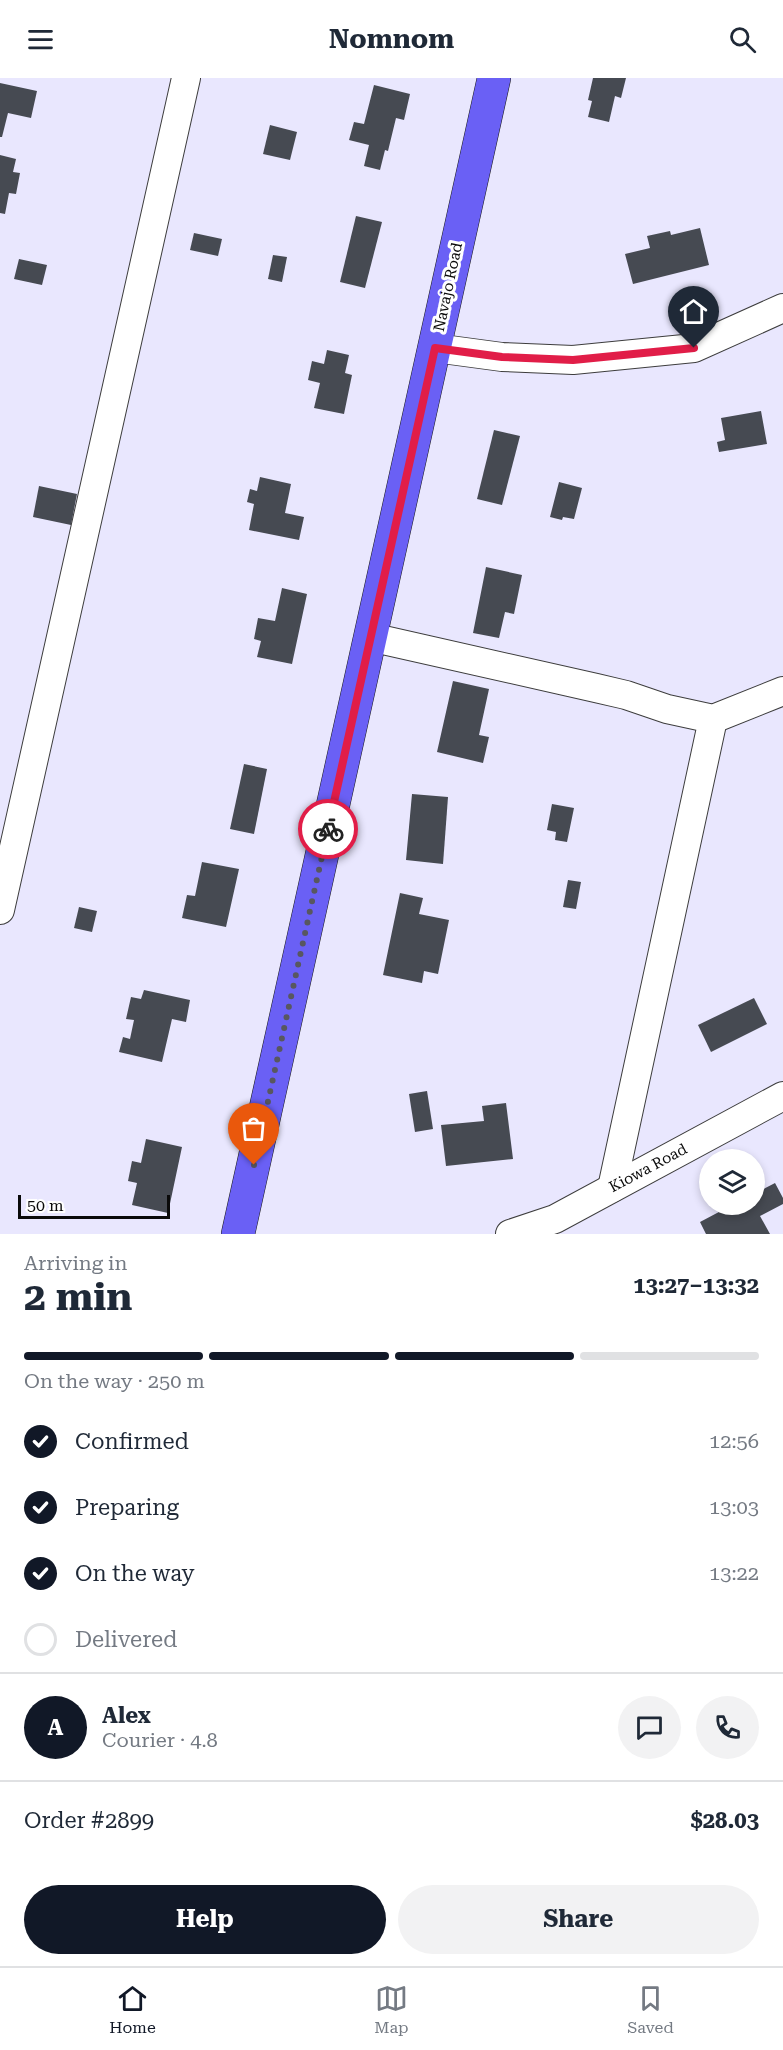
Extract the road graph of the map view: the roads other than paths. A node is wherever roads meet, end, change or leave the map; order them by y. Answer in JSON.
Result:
{"nodes":[{"id":1,"x":186,"y":78,"type":"edge"},
{"id":2,"x":494,"y":78,"type":"edge"},
{"id":3,"x":783,"y":308,"type":"edge"},
{"id":4,"x":435,"y":348,"type":"junction"},
{"id":5,"x":370,"y":637,"type":"junction"},
{"id":6,"x":783,"y":691,"type":"edge"},
{"id":7,"x":713,"y":719,"type":"junction"},
{"id":8,"x":0,"y":910,"type":"edge"},
{"id":9,"x":783,"y":1096,"type":"edge"},
{"id":10,"x":612,"y":1188,"type":"junction"},
{"id":11,"x":238,"y":1234,"type":"edge"},
{"id":12,"x":510,"y":1234,"type":"edge"}],
"edges":[{"from":1,"to":8,"type":"street"},
{"from":2,"to":4,"type":"main road","name":"Navajo Road"},
{"from":3,"to":4,"type":"street"},
{"from":4,"to":5,"type":"main road","name":"Navajo Road"},
{"from":5,"to":7,"type":"street"},
{"from":5,"to":11,"type":"main road","name":"Navajo Road"},
{"from":6,"to":7,"type":"street"},
{"from":7,"to":10,"type":"street"},
{"from":9,"to":10,"type":"street","name":"Kiowa Road"},
{"from":10,"to":12,"type":"street","name":"Kiowa Road"}]}
